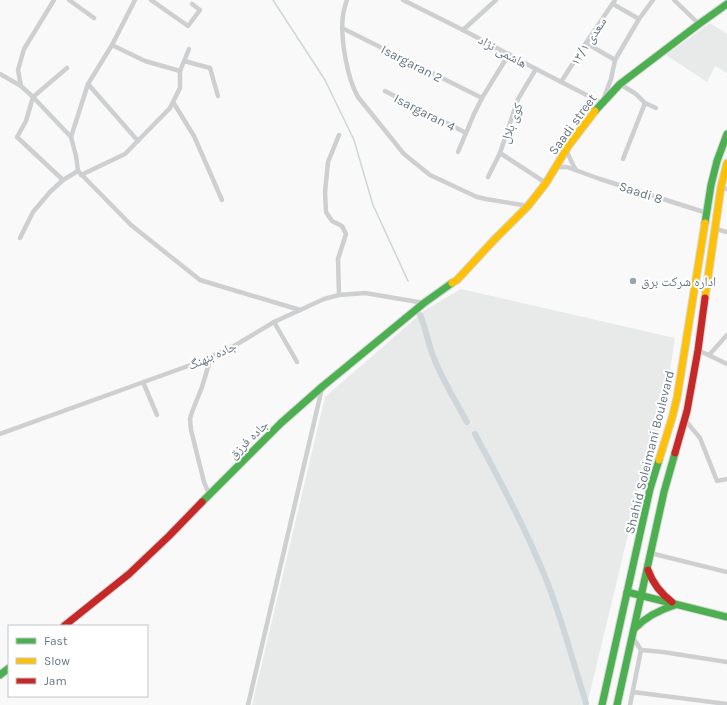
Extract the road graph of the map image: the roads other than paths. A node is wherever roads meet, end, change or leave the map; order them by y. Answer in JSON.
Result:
{"nodes":[{"id":1,"x":54,"y":0,"type":"edge"},
{"id":2,"x":69,"y":0,"type":"edge"},
{"id":3,"x":135,"y":0,"type":"edge"},
{"id":4,"x":151,"y":0,"type":"edge"},
{"id":5,"x":347,"y":0,"type":"edge"},
{"id":6,"x":403,"y":0,"type":"edge"},
{"id":7,"x":496,"y":0,"type":"edge"},
{"id":8,"x":653,"y":0,"type":"edge"},
{"id":9,"x":674,"y":0,"type":"edge"},
{"id":10,"x":614,"y":2,"type":"edge"},
{"id":11,"x":192,"y":4,"type":"dead end"},
{"id":12,"x":727,"y":4,"type":"edge"},
{"id":13,"x":94,"y":18,"type":"dead end"},
{"id":14,"x":639,"y":20,"type":"junction"},
{"id":15,"x":699,"y":24,"type":"junction"},
{"id":16,"x":342,"y":28,"type":"junction"},
{"id":17,"x":464,"y":30,"type":"junction"},
{"id":18,"x":586,"y":43,"type":"junction"},
{"id":19,"x":112,"y":45,"type":"junction"},
{"id":20,"x":188,"y":49,"type":"dead end"},
{"id":21,"x":510,"y":54,"type":"junction"},
{"id":22,"x":615,"y":60,"type":"junction"},
{"id":23,"x":184,"y":62,"type":"junction"},
{"id":24,"x":67,"y":68,"type":"dead end"},
{"id":25,"x":536,"y":69,"type":"junction"},
{"id":26,"x":180,"y":71,"type":"junction"},
{"id":27,"x":0,"y":74,"type":"edge"},
{"id":28,"x":561,"y":82,"type":"junction"},
{"id":29,"x":88,"y":84,"type":"junction"},
{"id":30,"x":620,"y":84,"type":"junction"},
{"id":31,"x":21,"y":86,"type":"junction"},
{"id":32,"x":385,"y":91,"type":"dead end"},
{"id":33,"x":218,"y":96,"type":"dead end"},
{"id":34,"x":33,"y":97,"type":"junction"},
{"id":35,"x":482,"y":98,"type":"junction"},
{"id":36,"x":173,"y":102,"type":"junction"},
{"id":37,"x":602,"y":103,"type":"junction"},
{"id":38,"x":646,"y":103,"type":"junction"},
{"id":39,"x":656,"y":108,"type":"dead end"},
{"id":40,"x":466,"y":133,"type":"junction"},
{"id":41,"x":727,"y":134,"type":"edge"},
{"id":42,"x":339,"y":135,"type":"dead end"},
{"id":43,"x":71,"y":137,"type":"junction"},
{"id":44,"x":138,"y":141,"type":"junction"},
{"id":45,"x":566,"y":149,"type":"junction"},
{"id":46,"x":458,"y":152,"type":"dead end"},
{"id":47,"x":500,"y":153,"type":"junction"},
{"id":48,"x":623,"y":159,"type":"dead end"},
{"id":49,"x":727,"y":163,"type":"edge"},
{"id":50,"x":557,"y":166,"type":"junction"},
{"id":51,"x":576,"y":170,"type":"junction"},
{"id":52,"x":79,"y":173,"type":"junction"},
{"id":53,"x":488,"y":177,"type":"dead end"},
{"id":54,"x":63,"y":180,"type":"junction"},
{"id":55,"x":546,"y":183,"type":"junction"},
{"id":56,"x":724,"y":188,"type":"edge"},
{"id":57,"x":222,"y":200,"type":"dead end"},
{"id":58,"x":528,"y":206,"type":"junction"},
{"id":59,"x":707,"y":213,"type":"junction"},
{"id":60,"x":716,"y":229,"type":"junction"},
{"id":61,"x":727,"y":232,"type":"edge"},
{"id":62,"x":20,"y":238,"type":"dead end"},
{"id":63,"x":699,"y":263,"type":"junction"},
{"id":64,"x":711,"y":265,"type":"junction"},
{"id":65,"x":457,"y":280,"type":"joint"},
{"id":66,"x":339,"y":295,"type":"junction"},
{"id":67,"x":424,"y":303,"type":"junction"},
{"id":68,"x":300,"y":310,"type":"junction"},
{"id":69,"x":274,"y":322,"type":"junction"},
{"id":70,"x":727,"y":335,"type":"edge"},
{"id":71,"x":698,"y":350,"type":"junction"},
{"id":72,"x":709,"y":355,"type":"junction"},
{"id":73,"x":211,"y":357,"type":"junction"},
{"id":74,"x":297,"y":362,"type":"dead end"},
{"id":75,"x":727,"y":364,"type":"edge"},
{"id":76,"x":143,"y":382,"type":"junction"},
{"id":77,"x":323,"y":386,"type":"junction"},
{"id":78,"x":158,"y":414,"type":"dead end"},
{"id":79,"x":685,"y":420,"type":"junction"},
{"id":80,"x":0,"y":434,"type":"edge"},
{"id":81,"x":727,"y":479,"type":"edge"},
{"id":82,"x":209,"y":494,"type":"junction"},
{"id":83,"x":650,"y":553,"type":"junction"},
{"id":84,"x":647,"y":567,"type":"junction"},
{"id":85,"x":727,"y":572,"type":"edge"},
{"id":86,"x":627,"y":592,"type":"junction"},
{"id":87,"x":641,"y":596,"type":"junction"},
{"id":88,"x":675,"y":604,"type":"junction"},
{"id":89,"x":727,"y":617,"type":"edge"},
{"id":90,"x":65,"y":625,"type":"edge"},
{"id":91,"x":633,"y":633,"type":"junction"},
{"id":92,"x":641,"y":650,"type":"junction"},
{"id":93,"x":727,"y":662,"type":"edge"},
{"id":94,"x":8,"y":669,"type":"edge"},
{"id":95,"x":0,"y":675,"type":"edge"},
{"id":96,"x":633,"y":692,"type":"junction"},
{"id":97,"x":727,"y":704,"type":"edge"},
{"id":98,"x":248,"y":705,"type":"edge"},
{"id":99,"x":602,"y":705,"type":"edge"},
{"id":100,"x":618,"y":705,"type":"edge"},
{"id":101,"x":630,"y":705,"type":"edge"}],
"edges":[{"from":1,"to":31,"type":"street"},
{"from":2,"to":13,"type":"street"},
{"from":3,"to":19,"type":"street"},
{"from":4,"to":11,"type":"street"},
{"from":5,"to":16,"type":"street"},
{"from":6,"to":17,"type":"street","name":"هاشمی نژاد"},
{"from":7,"to":17,"type":"street"},
{"from":8,"to":14,"type":"street"},
{"from":9,"to":15,"type":"street"},
{"from":10,"to":14,"type":"street"},
{"from":10,"to":18,"type":"street","name":"سعدی ۱۳/۱"},
{"from":12,"to":15,"type":"main road","name":"Saadi street"},
{"from":14,"to":22,"type":"street"},
{"from":15,"to":30,"type":"main road","name":"Saadi street"},
{"from":16,"to":35,"type":"street","name":"Isargaran 2"},
{"from":16,"to":58,"type":"street"},
{"from":17,"to":21,"type":"street","name":"هاشمی نژاد"},
{"from":18,"to":22,"type":"street"},
{"from":18,"to":28,"type":"street","name":"سعدی ۱۳/۱"},
{"from":19,"to":26,"type":"street"},
{"from":19,"to":29,"type":"street"},
{"from":20,"to":23,"type":"street"},
{"from":21,"to":25,"type":"street","name":"هاشمی نژاد"},
{"from":21,"to":35,"type":"street"},
{"from":22,"to":37,"type":"street"},
{"from":23,"to":26,"type":"street"},
{"from":23,"to":33,"type":"street"},
{"from":24,"to":34,"type":"street"},
{"from":25,"to":28,"type":"street","name":"هاشمی نژاد"},
{"from":25,"to":47,"type":"street","name":"کوی بلال"},
{"from":26,"to":36,"type":"street"},
{"from":27,"to":31,"type":"street"},
{"from":28,"to":37,"type":"street","name":"هاشمی نژاد"},
{"from":29,"to":43,"type":"street"},
{"from":29,"to":44,"type":"street"},
{"from":30,"to":37,"type":"main road","name":"Saadi street"},
{"from":30,"to":38,"type":"street"},
{"from":31,"to":34,"type":"street"},
{"from":32,"to":40,"type":"street","name":"Isargaran 4"},
{"from":34,"to":43,"type":"street"},
{"from":34,"to":54,"type":"street"},
{"from":35,"to":40,"type":"street"},
{"from":36,"to":44,"type":"street"},
{"from":36,"to":57,"type":"street"},
{"from":37,"to":45,"type":"main road","name":"Saadi street"},
{"from":38,"to":39,"type":"street"},
{"from":38,"to":48,"type":"street"},
{"from":40,"to":46,"type":"street"},
{"from":41,"to":59,"type":"main road","name":"Shahid Soleimani Boulevard"},
{"from":42,"to":66,"type":"street"},
{"from":43,"to":52,"type":"street"},
{"from":44,"to":52,"type":"street"},
{"from":45,"to":50,"type":"main road","name":"Saadi street"},
{"from":45,"to":51,"type":"street"},
{"from":47,"to":53,"type":"street","name":"کوی بلال"},
{"from":47,"to":55,"type":"street"},
{"from":49,"to":56,"type":"main road","name":"Shahid Soleimani Boulevard"},
{"from":50,"to":51,"type":"street","name":"Saadi 8"},
{"from":50,"to":55,"type":"main road","name":"Saadi street"},
{"from":51,"to":59,"type":"street","name":"Saadi 8"},
{"from":52,"to":54,"type":"street"},
{"from":52,"to":68,"type":"street"},
{"from":54,"to":62,"type":"street"},
{"from":55,"to":58,"type":"main road","name":"Saadi street"},
{"from":56,"to":60,"type":"main road","name":"Shahid Soleimani Boulevard"},
{"from":58,"to":65,"type":"main road","name":"Saadi street"},
{"from":59,"to":63,"type":"main road","name":"Shahid Soleimani Boulevard"},
{"from":60,"to":61,"type":"street"},
{"from":60,"to":64,"type":"main road","name":"Shahid Soleimani Boulevard"},
{"from":63,"to":64,"type":"main road"},
{"from":63,"to":86,"type":"main road","name":"Shahid Soleimani Boulevard"},
{"from":64,"to":71,"type":"main road","name":"Shahid Soleimani Boulevard"},
{"from":65,"to":67,"type":"main road","name":"جاده فرزق"},
{"from":66,"to":67,"type":"street","name":"جاده بنهنگ"},
{"from":66,"to":68,"type":"street","name":"جاده بنهنگ"},
{"from":67,"to":77,"type":"main road","name":"جاده فرزق"},
{"from":68,"to":69,"type":"street","name":"جاده بنهنگ"},
{"from":69,"to":73,"type":"street","name":"جاده بنهنگ"},
{"from":69,"to":74,"type":"street"},
{"from":70,"to":72,"type":"street"},
{"from":71,"to":72,"type":"street"},
{"from":71,"to":79,"type":"main road","name":"Shahid Soleimani Boulevard"},
{"from":72,"to":75,"type":"street"},
{"from":73,"to":76,"type":"street","name":"جاده بنهنگ"},
{"from":73,"to":82,"type":"street"},
{"from":76,"to":78,"type":"street"},
{"from":76,"to":80,"type":"street","name":"جاده بنهنگ"},
{"from":77,"to":82,"type":"main road","name":"جاده فرزق"},
{"from":77,"to":98,"type":"street"},
{"from":79,"to":81,"type":"street"},
{"from":79,"to":83,"type":"main road","name":"Shahid Soleimani Boulevard"},
{"from":82,"to":90,"type":"main road","name":"جاده فرزق"},
{"from":83,"to":84,"type":"main road","name":"Shahid Soleimani Boulevard"},
{"from":83,"to":85,"type":"street"},
{"from":84,"to":87,"type":"main road","name":"Shahid Soleimani Boulevard"},
{"from":84,"to":88,"type":"main road"},
{"from":86,"to":87,"type":"main road"},
{"from":86,"to":99,"type":"main road","name":"Shahid Soleimani Boulevard"},
{"from":87,"to":88,"type":"main road"},
{"from":87,"to":91,"type":"main road","name":"Shahid Soleimani Boulevard"},
{"from":88,"to":89,"type":"main road"},
{"from":88,"to":91,"type":"main road"},
{"from":91,"to":92,"type":"street"},
{"from":91,"to":100,"type":"main road","name":"Shahid Soleimani Boulevard"},
{"from":92,"to":93,"type":"street"},
{"from":92,"to":96,"type":"street"},
{"from":94,"to":95,"type":"main road"},
{"from":96,"to":97,"type":"street"},
{"from":96,"to":101,"type":"street"}]}
